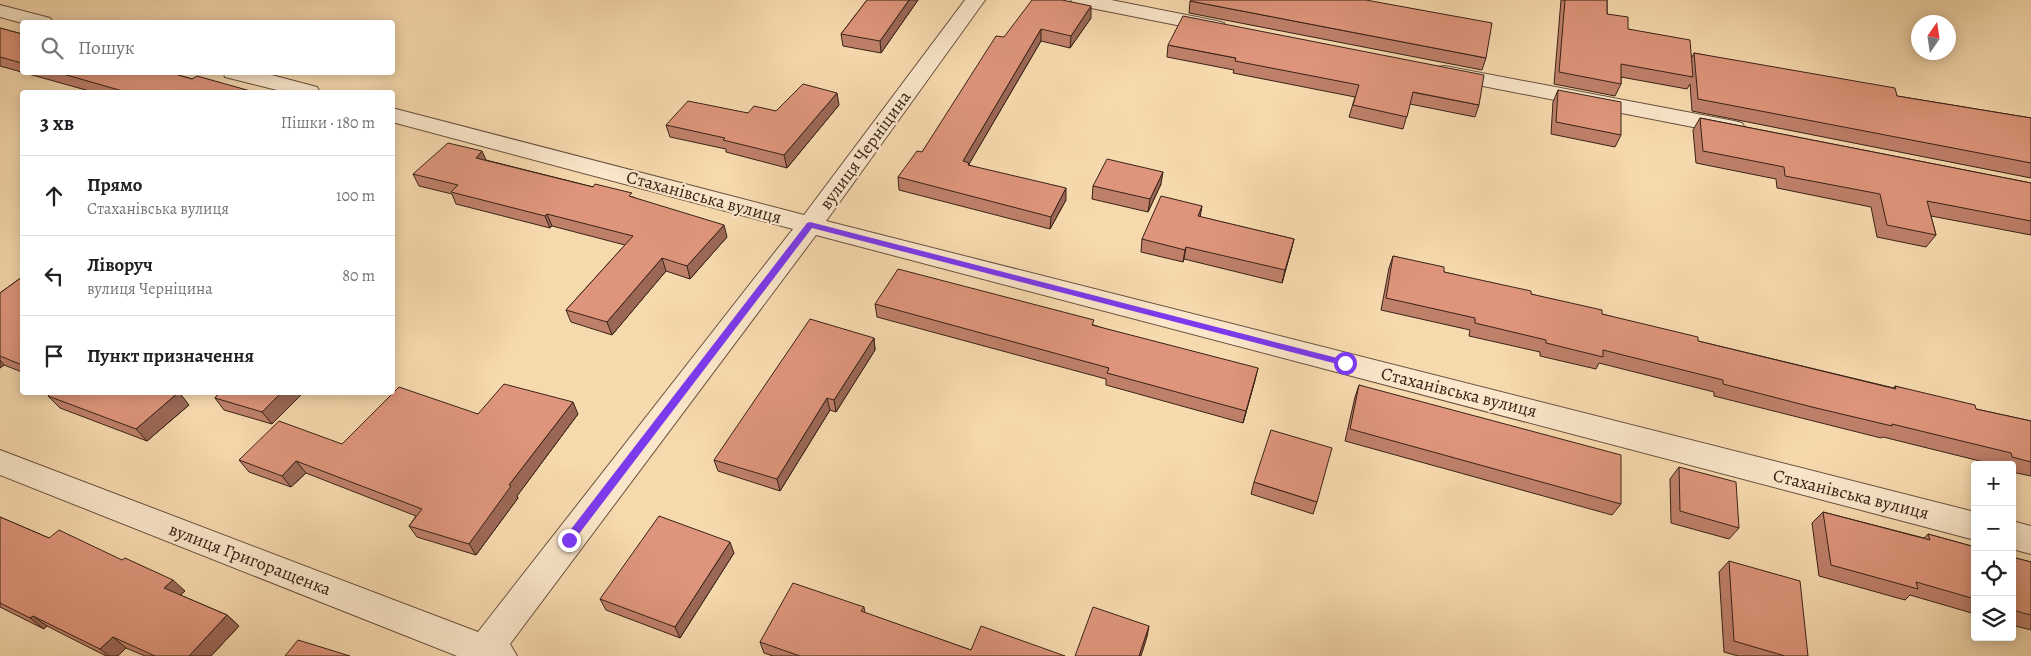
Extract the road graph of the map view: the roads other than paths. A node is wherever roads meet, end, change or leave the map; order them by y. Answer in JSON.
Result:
{"nodes":[{"id":1,"x":975,"y":0,"type":"edge"},
{"id":2,"x":1081,"y":0,"type":"edge"},
{"id":3,"x":0,"y":11,"type":"edge"},
{"id":4,"x":35,"y":20,"type":"edge"},
{"id":5,"x":1238,"y":31,"type":"edge"},
{"id":6,"x":1424,"y":67,"type":"edge"},
{"id":7,"x":244,"y":75,"type":"edge"},
{"id":8,"x":301,"y":90,"type":"edge"},
{"id":9,"x":395,"y":116,"type":"edge"},
{"id":10,"x":1757,"y":133,"type":"edge"},
{"id":11,"x":810,"y":225,"type":"junction"},
{"id":12,"x":0,"y":462,"type":"edge"},
{"id":13,"x":1971,"y":525,"type":"edge"},
{"id":14,"x":2016,"y":536,"type":"edge"},
{"id":15,"x":2031,"y":540,"type":"edge"},
{"id":16,"x":488,"y":654,"type":"edge"}],
"edges":[{"from":1,"to":11,"type":"street","name":"вулиця Черніцина"},
{"from":2,"to":5,"type":"street"},
{"from":3,"to":4,"type":"street"},
{"from":6,"to":10,"type":"street"},
{"from":7,"to":8,"type":"street"},
{"from":9,"to":11,"type":"street","name":"Стаханівська вулиця"},
{"from":11,"to":13,"type":"street","name":"Стаханівська вулиця"},
{"from":11,"to":16,"type":"street","name":"вулиця Черніцина"},
{"from":12,"to":16,"type":"street","name":"вулиця Григоращенка"},
{"from":14,"to":15,"type":"street"}]}
